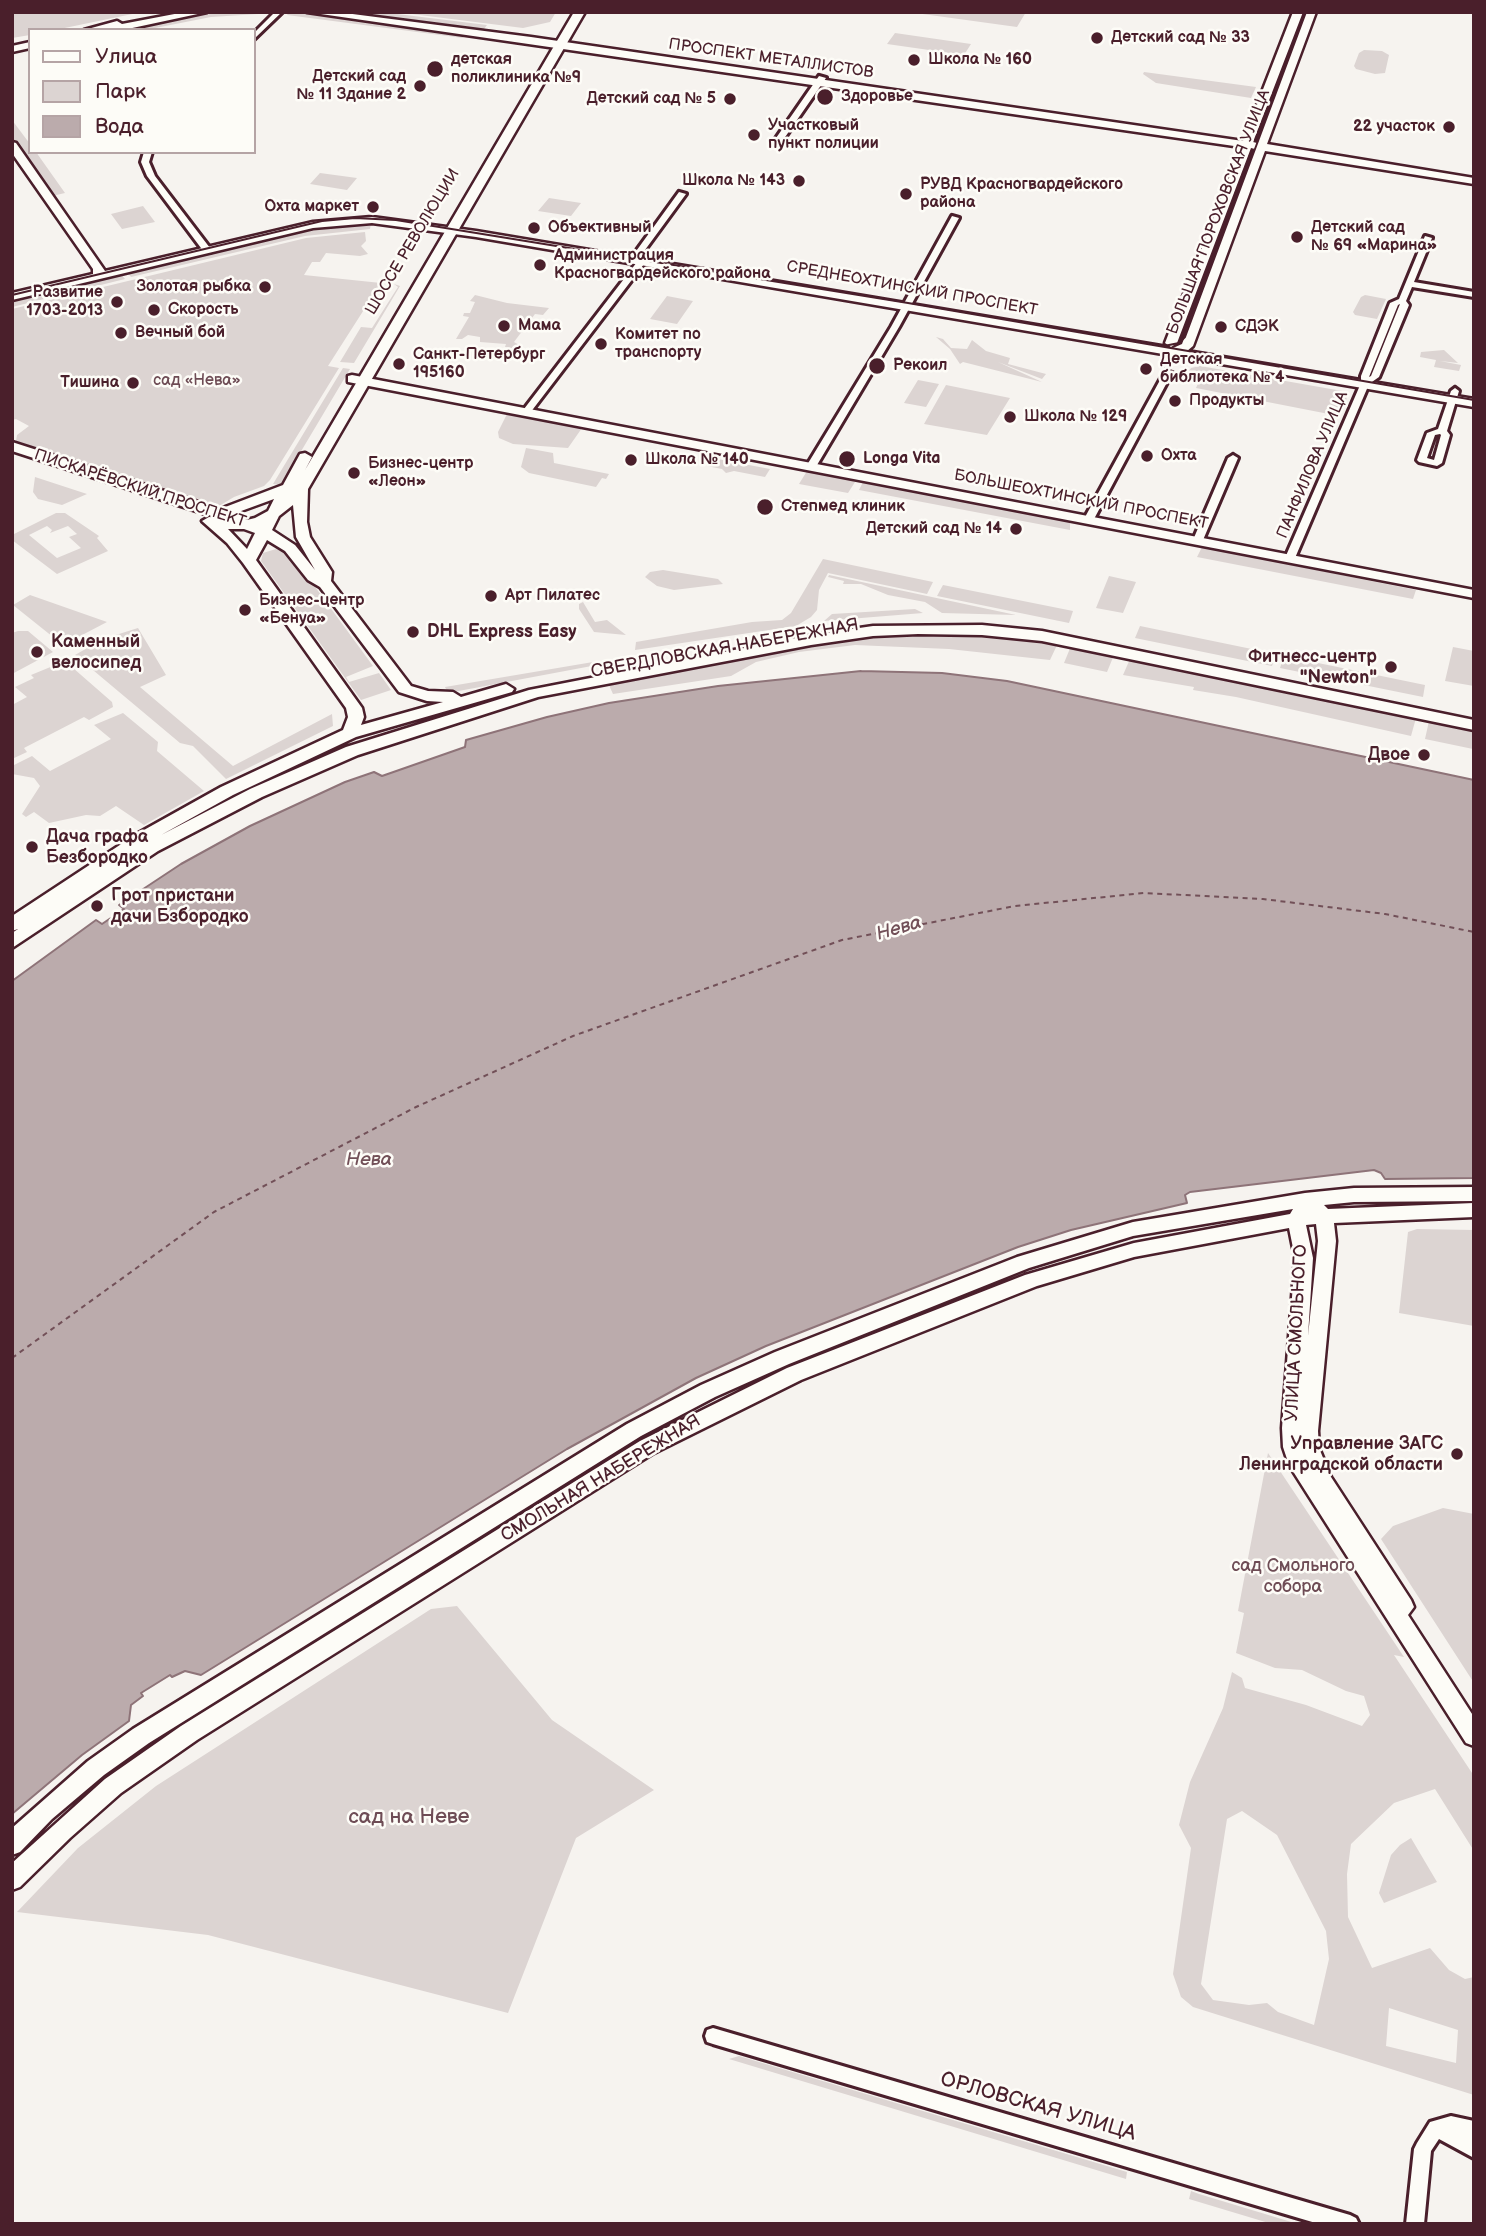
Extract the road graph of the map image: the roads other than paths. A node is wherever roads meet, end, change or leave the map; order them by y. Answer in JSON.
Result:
{"nodes":[{"id":1,"x":175,"y":12,"type":"edge"},
{"id":2,"x":202,"y":12,"type":"edge"},
{"id":3,"x":279,"y":12,"type":"edge"},
{"id":4,"x":312,"y":12,"type":"edge"},
{"id":5,"x":338,"y":12,"type":"edge"},
{"id":6,"x":570,"y":12,"type":"edge"},
{"id":7,"x":580,"y":12,"type":"edge"},
{"id":8,"x":1298,"y":12,"type":"edge"},
{"id":9,"x":1311,"y":12,"type":"edge"},
{"id":10,"x":99,"y":28,"type":"edge"},
{"id":11,"x":117,"y":28,"type":"edge"},
{"id":12,"x":256,"y":35,"type":"edge"},
{"id":13,"x":558,"y":42,"type":"junction"},
{"id":14,"x":821,"y":80,"type":"junction"},
{"id":15,"x":778,"y":141,"type":"dead end"},
{"id":16,"x":1248,"y":143,"type":"junction"},
{"id":17,"x":12,"y":145,"type":"edge"},
{"id":18,"x":1262,"y":145,"type":"junction"},
{"id":19,"x":147,"y":154,"type":"edge"},
{"id":20,"x":12,"y":158,"type":"edge"},
{"id":21,"x":1474,"y":179,"type":"edge"},
{"id":22,"x":682,"y":194,"type":"dead end"},
{"id":23,"x":955,"y":218,"type":"dead end"},
{"id":24,"x":449,"y":226,"type":"junction"},
{"id":25,"x":1428,"y":238,"type":"dead end"},
{"id":26,"x":205,"y":247,"type":"junction"},
{"id":27,"x":639,"y":258,"type":"junction"},
{"id":28,"x":95,"y":272,"type":"junction"},
{"id":29,"x":1409,"y":284,"type":"junction"},
{"id":30,"x":12,"y":290,"type":"edge"},
{"id":31,"x":1474,"y":295,"type":"edge"},
{"id":32,"x":12,"y":297,"type":"edge"},
{"id":33,"x":1402,"y":301,"type":"joint"},
{"id":34,"x":909,"y":302,"type":"junction"},
{"id":35,"x":1178,"y":347,"type":"junction"},
{"id":36,"x":1168,"y":373,"type":"dead end"},
{"id":37,"x":359,"y":379,"type":"junction"},
{"id":38,"x":1368,"y":379,"type":"junction"},
{"id":39,"x":1474,"y":394,"type":"edge"},
{"id":40,"x":1454,"y":395,"type":"junction"},
{"id":41,"x":1474,"y":402,"type":"edge"},
{"id":42,"x":527,"y":411,"type":"junction"},
{"id":43,"x":1442,"y":431,"type":"dead end"},
{"id":44,"x":12,"y":446,"type":"edge"},
{"id":45,"x":12,"y":455,"type":"edge"},
{"id":46,"x":1233,"y":457,"type":"dead end"},
{"id":47,"x":812,"y":465,"type":"junction"},
{"id":48,"x":293,"y":489,"type":"junction"},
{"id":49,"x":271,"y":516,"type":"joint"},
{"id":50,"x":214,"y":517,"type":"junction"},
{"id":51,"x":1089,"y":519,"type":"junction"},
{"id":52,"x":256,"y":528,"type":"junction"},
{"id":53,"x":1198,"y":540,"type":"junction"},
{"id":54,"x":1290,"y":558,"type":"junction"},
{"id":55,"x":248,"y":560,"type":"junction"},
{"id":56,"x":325,"y":584,"type":"junction"},
{"id":57,"x":1474,"y":594,"type":"edge"},
{"id":58,"x":405,"y":689,"type":"junction"},
{"id":59,"x":472,"y":697,"type":"junction"},
{"id":60,"x":354,"y":708,"type":"junction"},
{"id":61,"x":1474,"y":715,"type":"edge"},
{"id":62,"x":454,"y":717,"type":"junction"},
{"id":63,"x":393,"y":721,"type":"junction"},
{"id":64,"x":1474,"y":725,"type":"edge"},
{"id":65,"x":350,"y":733,"type":"junction"},
{"id":66,"x":360,"y":748,"type":"junction"},
{"id":67,"x":12,"y":925,"type":"edge"},
{"id":68,"x":12,"y":942,"type":"edge"},
{"id":69,"x":1474,"y":1194,"type":"edge"},
{"id":70,"x":1305,"y":1200,"type":"junction"},
{"id":71,"x":1474,"y":1210,"type":"edge"},
{"id":72,"x":1324,"y":1216,"type":"junction"},
{"id":73,"x":1296,"y":1220,"type":"junction"},
{"id":74,"x":1474,"y":1714,"type":"edge"},
{"id":75,"x":1474,"y":1736,"type":"edge"},
{"id":76,"x":12,"y":1844,"type":"edge"},
{"id":77,"x":12,"y":1879,"type":"edge"},
{"id":78,"x":713,"y":2036,"type":"dead end"},
{"id":79,"x":1436,"y":2128,"type":"junction"},
{"id":80,"x":1474,"y":2130,"type":"edge"},
{"id":81,"x":1474,"y":2149,"type":"edge"},
{"id":82,"x":1350,"y":2224,"type":"edge"},
{"id":83,"x":1415,"y":2224,"type":"edge"}],
"edges":[{"from":1,"to":10,"type":"main road"},
{"from":2,"to":11,"type":"main road"},
{"from":3,"to":12,"type":"street"},
{"from":4,"to":13,"type":"main road","name":"ПРОСПЕКТ МЕТАЛЛИСТОВ"},
{"from":5,"to":13,"type":"main road","name":"ПРОСПЕКТ МЕТАЛЛИСТОВ"},
{"from":6,"to":13,"type":"main road","name":"ШОССЕ РЕВОЛЮЦИИ"},
{"from":7,"to":13,"type":"main road","name":"ШОССЕ РЕВОЛЮЦИИ"},
{"from":8,"to":16,"type":"main road","name":"БОЛЬШАЯ ПОРОХОВСКАЯ УЛИЦА"},
{"from":9,"to":18,"type":"main road","name":"БОЛЬШАЯ ПОРОХОВСКАЯ УЛИЦА"},
{"from":13,"to":14,"type":"main road","name":"ПРОСПЕКТ МЕТАЛЛИСТОВ"},
{"from":13,"to":24,"type":"main road","name":"ШОССЕ РЕВОЛЮЦИИ"},
{"from":14,"to":15,"type":"street"},
{"from":14,"to":16,"type":"main road","name":"ПРОСПЕКТ МЕТАЛЛИСТОВ"},
{"from":16,"to":18,"type":"main road","name":"ПРОСПЕКТ МЕТАЛЛИСТОВ"},
{"from":16,"to":35,"type":"main road","name":"БОЛЬШАЯ ПОРОХОВСКАЯ УЛИЦА"},
{"from":17,"to":28,"type":"main road"},
{"from":18,"to":21,"type":"main road","name":"ПРОСПЕКТ МЕТАЛЛИСТОВ"},
{"from":18,"to":35,"type":"main road","name":"БОЛЬШАЯ ПОРОХОВСКАЯ УЛИЦА"},
{"from":19,"to":26,"type":"street"},
{"from":20,"to":28,"type":"main road"},
{"from":22,"to":27,"type":"street"},
{"from":23,"to":34,"type":"street"},
{"from":24,"to":26,"type":"main road","name":"СРЕДНЕОХТИНСКИЙ ПРОСПЕКТ"},
{"from":24,"to":27,"type":"main road","name":"СРЕДНЕОХТИНСКИЙ ПРОСПЕКТ"},
{"from":24,"to":37,"type":"main road","name":"ШОССЕ РЕВОЛЮЦИИ"},
{"from":25,"to":29,"type":"street","name":"ПАНФИЛОВА УЛИЦА"},
{"from":26,"to":28,"type":"main road","name":"СРЕДНЕОХТИНСКИЙ ПРОСПЕКТ"},
{"from":27,"to":34,"type":"main road","name":"СРЕДНЕОХТИНСКИЙ ПРОСПЕКТ"},
{"from":27,"to":42,"type":"street"},
{"from":28,"to":30,"type":"main road"},
{"from":28,"to":32,"type":"main road"},
{"from":29,"to":31,"type":"street"},
{"from":29,"to":33,"type":"street","name":"ПАНФИЛОВА УЛИЦА"},
{"from":33,"to":38,"type":"street","name":"ПАНФИЛОВА УЛИЦА"},
{"from":34,"to":35,"type":"main road","name":"СРЕДНЕОХТИНСКИЙ ПРОСПЕКТ"},
{"from":34,"to":47,"type":"street"},
{"from":35,"to":38,"type":"main road","name":"СРЕДНЕОХТИНСКИЙ ПРОСПЕКТ"},
{"from":36,"to":51,"type":"street"},
{"from":37,"to":42,"type":"main road","name":"БОЛЬШЕОХТИНСКИЙ ПРОСПЕКТ"},
{"from":37,"to":48,"type":"main road","name":"ШОССЕ РЕВОЛЮЦИИ"},
{"from":38,"to":40,"type":"main road","name":"СРЕДНЕОХТИНСКИЙ ПРОСПЕКТ"},
{"from":38,"to":54,"type":"street","name":"ПАНФИЛОВА УЛИЦА"},
{"from":39,"to":40,"type":"main road","name":"СРЕДНЕОХТИНСКИЙ ПРОСПЕКТ"},
{"from":40,"to":41,"type":"main road","name":"СРЕДНЕОХТИНСКИЙ ПРОСПЕКТ"},
{"from":40,"to":43,"type":"street"},
{"from":42,"to":47,"type":"main road","name":"БОЛЬШЕОХТИНСКИЙ ПРОСПЕКТ"},
{"from":44,"to":50,"type":"main road","name":"ПИСКАРЁВСКИЙ ПРОСПЕКТ"},
{"from":45,"to":50,"type":"main road","name":"ПИСКАРЁВСКИЙ ПРОСПЕКТ"},
{"from":46,"to":53,"type":"street"},
{"from":47,"to":51,"type":"main road","name":"БОЛЬШЕОХТИНСКИЙ ПРОСПЕКТ"},
{"from":48,"to":49,"type":"main road","name":"ШОССЕ РЕВОЛЮЦИИ"},
{"from":48,"to":50,"type":"main road"},
{"from":48,"to":56,"type":"main road","name":"ШОССЕ РЕВОЛЮЦИИ"},
{"from":49,"to":52,"type":"main road","name":"ШОССЕ РЕВОЛЮЦИИ"},
{"from":50,"to":52,"type":"main road","name":"ПИСКАРЁВСКИЙ ПРОСПЕКТ"},
{"from":50,"to":55,"type":"main road","name":"ПИСКАРЁВСКИЙ ПРОСПЕКТ"},
{"from":51,"to":53,"type":"main road","name":"БОЛЬШЕОХТИНСКИЙ ПРОСПЕКТ"},
{"from":52,"to":55,"type":"main road","name":"ШОССЕ РЕВОЛЮЦИИ"},
{"from":52,"to":56,"type":"main road","name":"ПИСКАРЁВСКИЙ ПРОСПЕКТ"},
{"from":53,"to":54,"type":"main road","name":"БОЛЬШЕОХТИНСКИЙ ПРОСПЕКТ"},
{"from":54,"to":57,"type":"main road","name":"БОЛЬШЕОХТИНСКИЙ ПРОСПЕКТ"},
{"from":55,"to":60,"type":"main road","name":"ПИСКАРЁВСКИЙ ПРОСПЕКТ"},
{"from":56,"to":58,"type":"main road","name":"ПИСКАРЁВСКИЙ ПРОСПЕКТ"},
{"from":58,"to":59,"type":"main road"},
{"from":58,"to":63,"type":"main road"},
{"from":59,"to":61,"type":"main road","name":"СВЕРДЛОВСКАЯ НАБЕРЕЖНАЯ"},
{"from":59,"to":63,"type":"main road","name":"СВЕРДЛОВСКАЯ НАБЕРЕЖНАЯ"},
{"from":60,"to":63,"type":"main road"},
{"from":60,"to":65,"type":"main road"},
{"from":62,"to":63,"type":"main road","name":"СВЕРДЛОВСКАЯ НАБЕРЕЖНАЯ"},
{"from":62,"to":64,"type":"main road","name":"СВЕРДЛОВСКАЯ НАБЕРЕЖНАЯ"},
{"from":62,"to":66,"type":"main road","name":"СВЕРДЛОВСКАЯ НАБЕРЕЖНАЯ"},
{"from":63,"to":65,"type":"main road","name":"СВЕРДЛОВСКАЯ НАБЕРЕЖНАЯ"},
{"from":63,"to":66,"type":"main road","name":"СВЕРДЛОВСКАЯ НАБЕРЕЖНАЯ"},
{"from":65,"to":67,"type":"main road","name":"СВЕРДЛОВСКАЯ НАБЕРЕЖНАЯ"},
{"from":66,"to":68,"type":"main road","name":"СВЕРДЛОВСКАЯ НАБЕРЕЖНАЯ"},
{"from":69,"to":70,"type":"main road","name":"СМОЛЬНАЯ НАБЕРЕЖНАЯ"},
{"from":70,"to":72,"type":"main road"},
{"from":70,"to":73,"type":"main road","name":"УЛИЦА СМОЛЬНОГО"},
{"from":70,"to":76,"type":"main road","name":"СМОЛЬНАЯ НАБЕРЕЖНАЯ"},
{"from":71,"to":72,"type":"main road","name":"СМОЛЬНАЯ НАБЕРЕЖНАЯ"},
{"from":72,"to":73,"type":"main road","name":"СМОЛЬНАЯ НАБЕРЕЖНАЯ"},
{"from":72,"to":74,"type":"main road","name":"УЛИЦА СМОЛЬНОГО"},
{"from":73,"to":75,"type":"main road","name":"УЛИЦА СМОЛЬНОГО"},
{"from":73,"to":77,"type":"main road","name":"СМОЛЬНАЯ НАБЕРЕЖНАЯ"},
{"from":78,"to":82,"type":"street","name":"ОРЛОВСКАЯ УЛИЦА"},
{"from":79,"to":80,"type":"street"},
{"from":79,"to":81,"type":"street"},
{"from":79,"to":83,"type":"street"}]}
